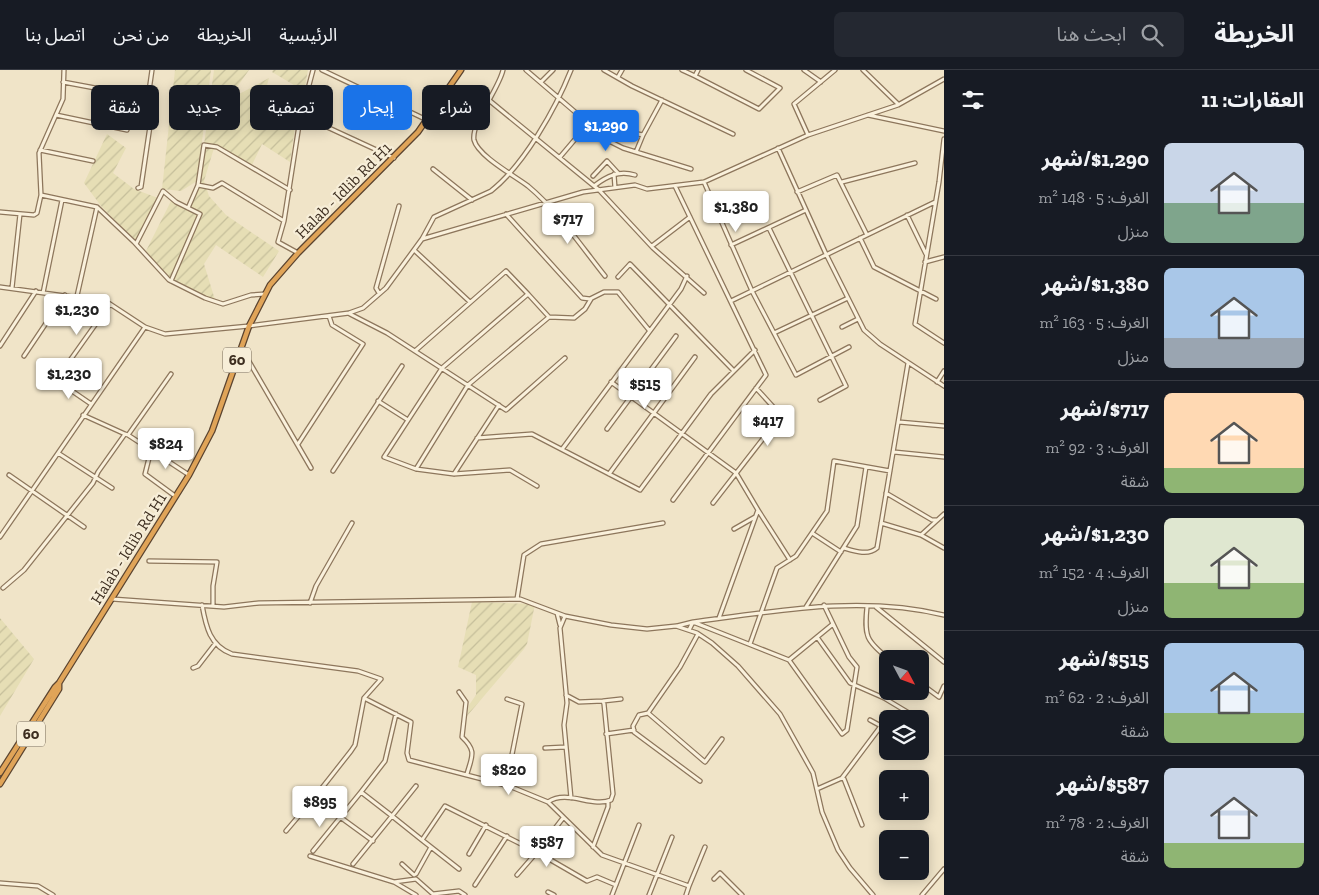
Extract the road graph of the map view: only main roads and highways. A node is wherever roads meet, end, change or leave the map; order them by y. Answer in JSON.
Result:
{"nodes":[{"id":1,"x":461,"y":70,"type":"edge"},
{"id":2,"x":59,"y":683,"type":"junction"},
{"id":3,"x":12,"y":754,"type":"junction"},
{"id":4,"x":0,"y":774,"type":"edge"},
{"id":5,"x":6,"y":775,"type":"junction"},
{"id":6,"x":0,"y":784,"type":"edge"}],
"edges":[{"from":1,"to":2,"type":"highway","name":"Halab - Idlib Rd H1","number":"60"},
{"from":2,"to":3,"type":"highway","name":"Halab - Idlib Rd H1","number":"60"},
{"from":2,"to":5,"type":"highway","number":"60"},
{"from":3,"to":4,"type":"highway","name":"Halab - Idlib Rd H1","number":"60"},
{"from":3,"to":5,"type":"highway"},
{"from":5,"to":6,"type":"highway","number":"60"}]}
